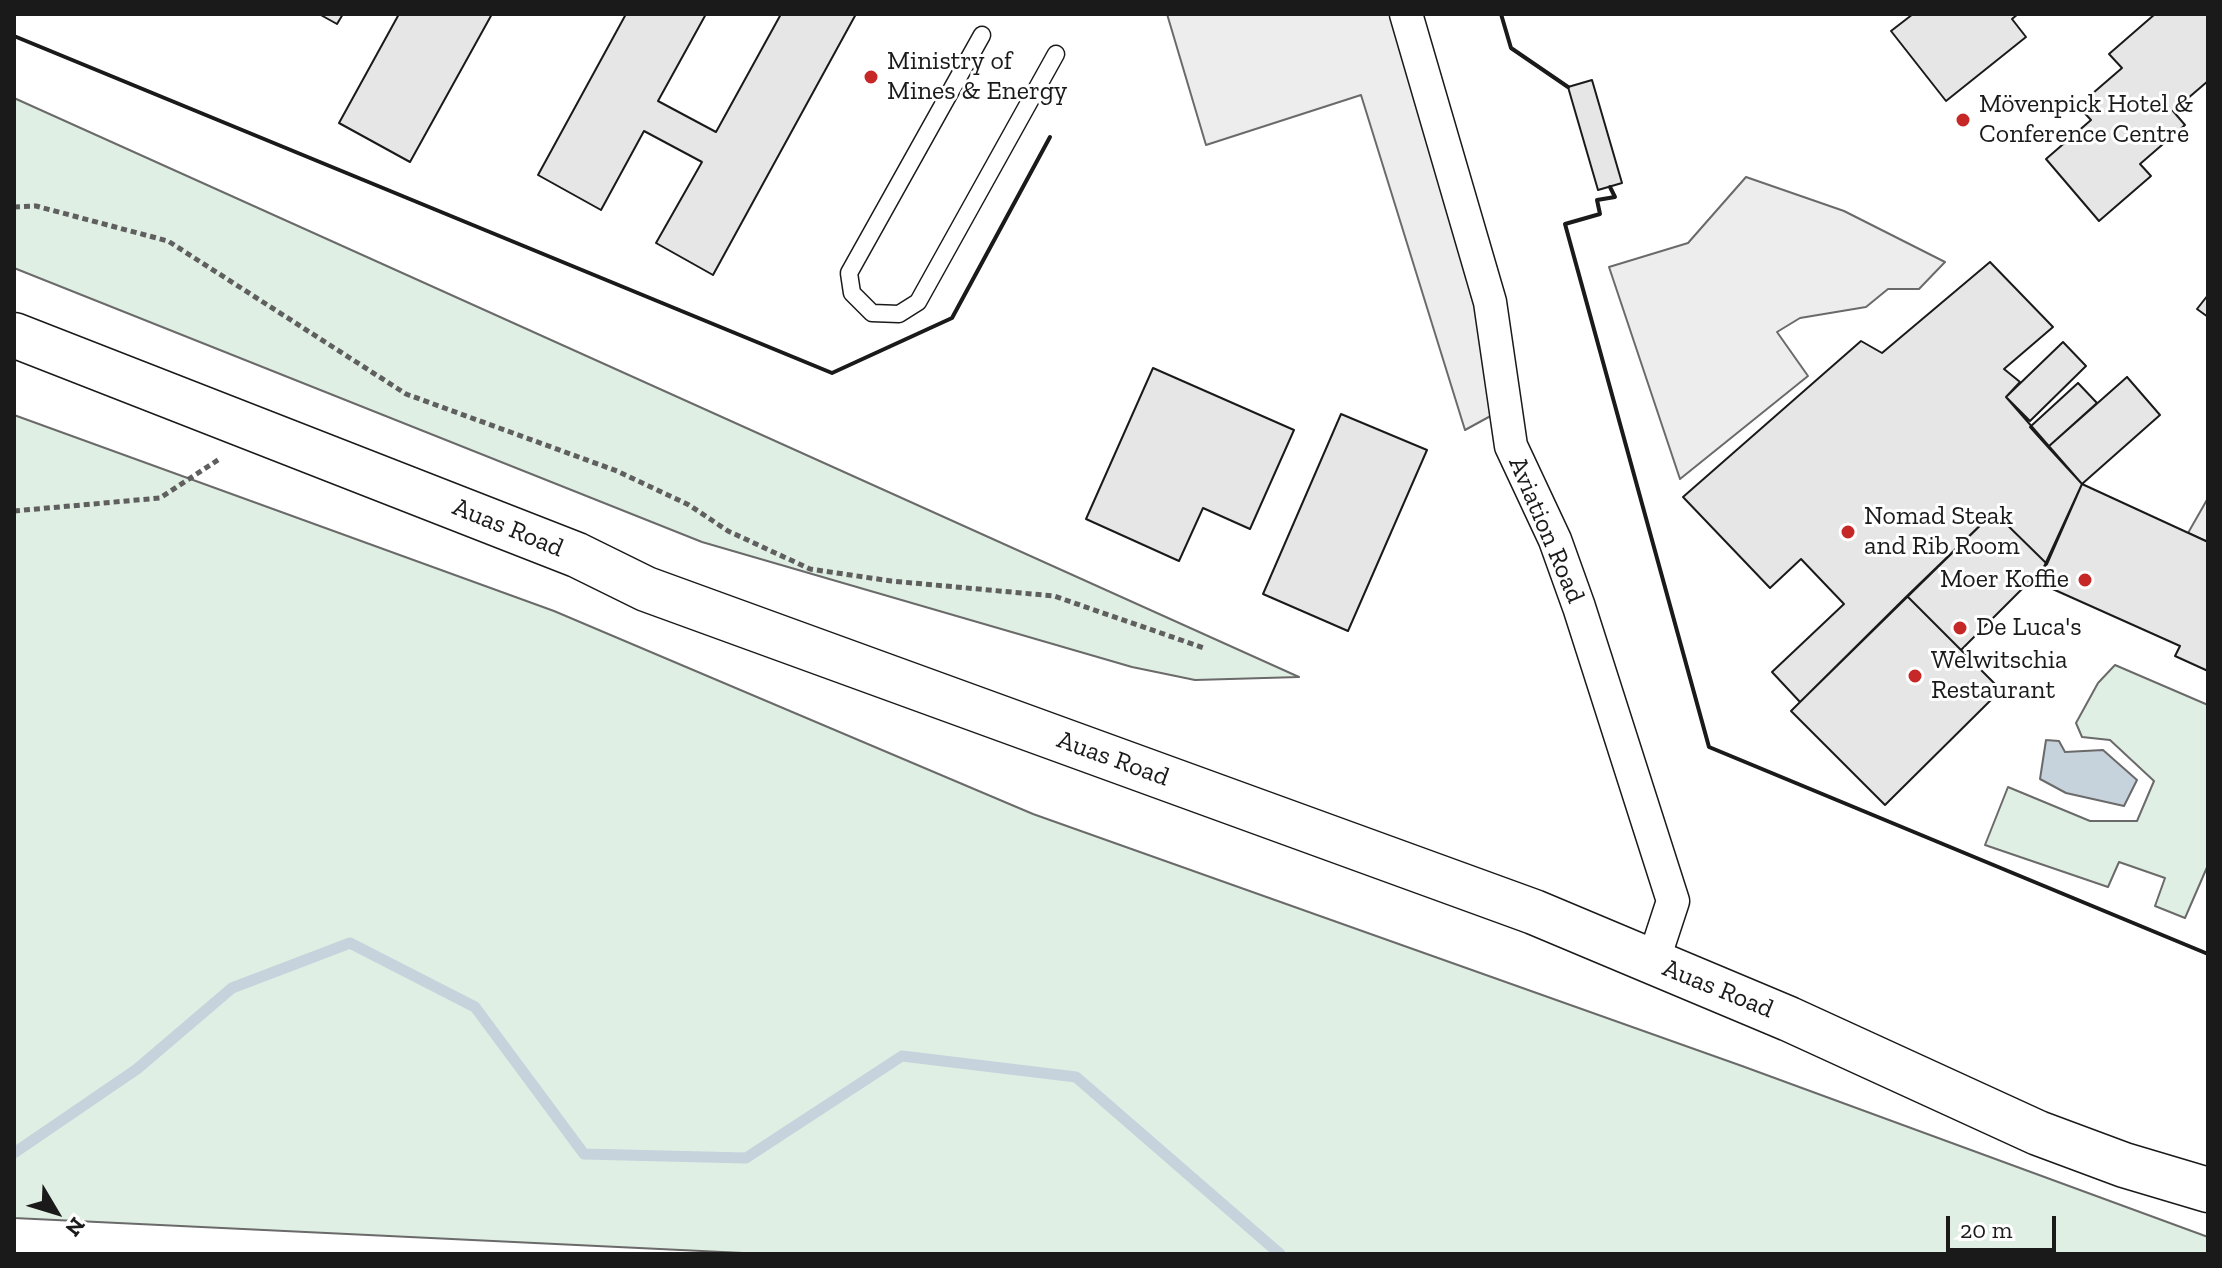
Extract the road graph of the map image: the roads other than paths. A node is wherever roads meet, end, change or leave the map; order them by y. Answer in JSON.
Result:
{"nodes":[{"id":1,"x":1406,"y":14,"type":"edge"},
{"id":2,"x":982,"y":35,"type":"dead end"},
{"id":3,"x":1056,"y":54,"type":"dead end"},
{"id":4,"x":14,"y":335,"type":"edge"},
{"id":5,"x":1653,"y":962,"type":"junction"},
{"id":6,"x":2208,"y":1190,"type":"edge"}],
"edges":[{"from":1,"to":5,"type":"street","name":"Aviation Road"},
{"from":2,"to":3,"type":"lane"},
{"from":4,"to":5,"type":"main road","name":"Auas Road"},
{"from":5,"to":6,"type":"main road","name":"Auas Road"}]}
